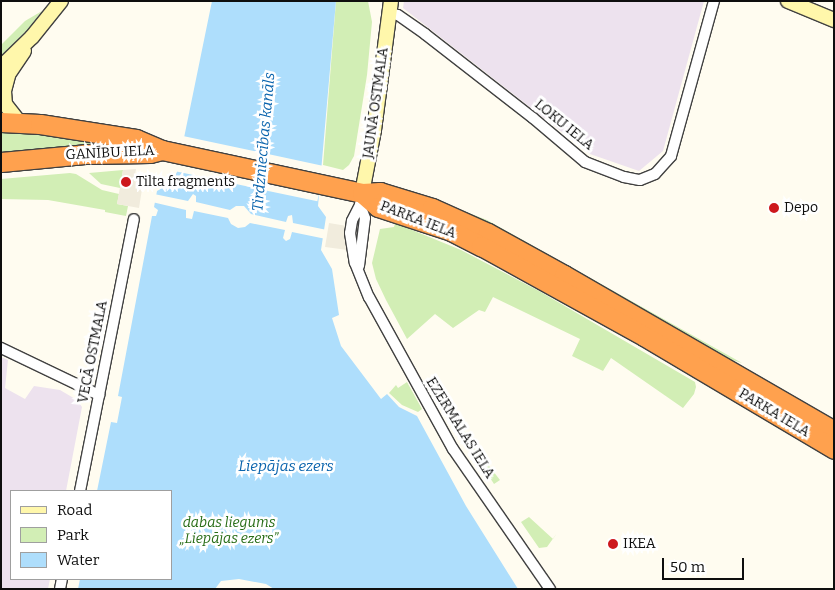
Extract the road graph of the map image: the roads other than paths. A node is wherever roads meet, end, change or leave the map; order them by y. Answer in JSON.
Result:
{"nodes":[{"id":1,"x":61,"y":1,"type":"edge"},
{"id":2,"x":714,"y":1,"type":"edge"},
{"id":3,"x":788,"y":1,"type":"edge"},
{"id":4,"x":388,"y":5,"type":"edge"},
{"id":5,"x":834,"y":20,"type":"edge"},
{"id":6,"x":4,"y":75,"type":"edge"},
{"id":7,"x":10,"y":122,"type":"edge"},
{"id":8,"x":162,"y":150,"type":"junction"},
{"id":9,"x":1,"y":162,"type":"edge"},
{"id":10,"x":361,"y":199,"type":"junction"},
{"id":11,"x":134,"y":219,"type":"dead end"},
{"id":12,"x":1,"y":348,"type":"edge"},
{"id":13,"x":99,"y":395,"type":"junction"},
{"id":14,"x":834,"y":431,"type":"edge"},
{"id":15,"x":834,"y":449,"type":"edge"},
{"id":16,"x":80,"y":490,"type":"edge"},
{"id":17,"x":550,"y":589,"type":"edge"}],
"edges":[{"from":1,"to":6,"type":"main road"},
{"from":2,"to":4,"type":"street","name":"LOKU IELA"},
{"from":3,"to":5,"type":"main road"},
{"from":4,"to":10,"type":"main road","name":"JAUNĀ OSTMALA"},
{"from":6,"to":7,"type":"main road"},
{"from":7,"to":8,"type":"highway","name":"GANĪBU IELA"},
{"from":8,"to":9,"type":"highway","name":"GANĪBU IELA"},
{"from":8,"to":10,"type":"highway"},
{"from":10,"to":14,"type":"highway","name":"PARKA IELA"},
{"from":10,"to":15,"type":"highway","name":"PARKA IELA"},
{"from":10,"to":17,"type":"street","name":"EZERMALAS IELA"},
{"from":11,"to":13,"type":"street","name":"VECĀ OSTMALA"},
{"from":12,"to":13,"type":"street"},
{"from":13,"to":16,"type":"street","name":"VECĀ OSTMALA"}]}
